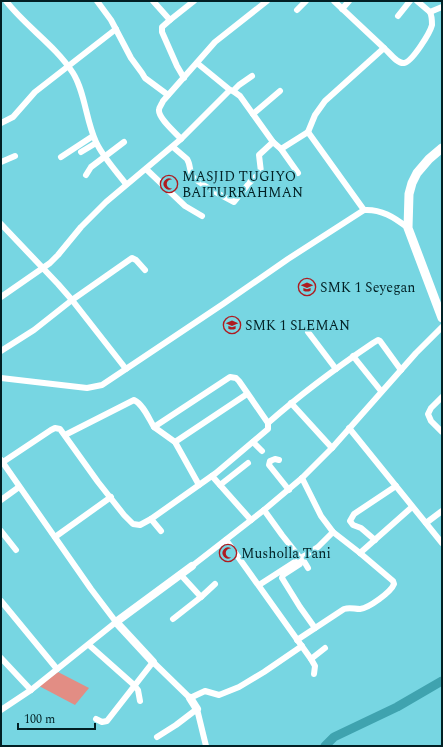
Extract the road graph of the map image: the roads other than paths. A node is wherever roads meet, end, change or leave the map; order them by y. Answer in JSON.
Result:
{"nodes":[{"id":1,"x":6,"y":1,"type":"edge"},
{"id":2,"x":106,"y":1,"type":"edge"},
{"id":3,"x":153,"y":1,"type":"edge"},
{"id":4,"x":194,"y":1,"type":"edge"},
{"id":5,"x":267,"y":1,"type":"edge"},
{"id":6,"x":306,"y":1,"type":"edge"},
{"id":7,"x":334,"y":1,"type":"edge"},
{"id":8,"x":349,"y":1,"type":"edge"},
{"id":9,"x":410,"y":1,"type":"edge"},
{"id":10,"x":417,"y":1,"type":"edge"},
{"id":11,"x":99,"y":3,"type":"edge"},
{"id":12,"x":442,"y":7,"type":"edge"},
{"id":13,"x":342,"y":9,"type":"junction"},
{"id":14,"x":297,"y":10,"type":"dead end"},
{"id":15,"x":430,"y":12,"type":"junction"},
{"id":16,"x":398,"y":16,"type":"dead end"},
{"id":17,"x":170,"y":20,"type":"junction"},
{"id":18,"x":116,"y":29,"type":"junction"},
{"id":19,"x":384,"y":48,"type":"junction"},
{"id":20,"x":197,"y":63,"type":"junction"},
{"id":21,"x":68,"y":67,"type":"junction"},
{"id":22,"x":252,"y":76,"type":"dead end"},
{"id":23,"x":184,"y":78,"type":"junction"},
{"id":24,"x":231,"y":91,"type":"junction"},
{"id":25,"x":280,"y":91,"type":"dead end"},
{"id":26,"x":168,"y":95,"type":"junction"},
{"id":27,"x":253,"y":114,"type":"junction"},
{"id":28,"x":1,"y":123,"type":"edge"},
{"id":29,"x":308,"y":132,"type":"junction"},
{"id":30,"x":93,"y":136,"type":"junction"},
{"id":31,"x":181,"y":139,"type":"junction"},
{"id":32,"x":124,"y":142,"type":"dead end"},
{"id":33,"x":273,"y":142,"type":"junction"},
{"id":34,"x":96,"y":143,"type":"junction"},
{"id":35,"x":173,"y":147,"type":"junction"},
{"id":36,"x":442,"y":148,"type":"edge"},
{"id":37,"x":281,"y":149,"type":"junction"},
{"id":38,"x":80,"y":152,"type":"dead end"},
{"id":39,"x":15,"y":156,"type":"dead end"},
{"id":40,"x":61,"y":157,"type":"dead end"},
{"id":41,"x":105,"y":157,"type":"junction"},
{"id":42,"x":1,"y":162,"type":"edge"},
{"id":43,"x":146,"y":169,"type":"junction"},
{"id":44,"x":298,"y":173,"type":"dead end"},
{"id":45,"x":86,"y":175,"type":"dead end"},
{"id":46,"x":126,"y":184,"type":"junction"},
{"id":47,"x":364,"y":210,"type":"junction"},
{"id":48,"x":202,"y":216,"type":"dead end"},
{"id":49,"x":1,"y":224,"type":"edge"},
{"id":50,"x":408,"y":228,"type":"junction"},
{"id":51,"x":42,"y":267,"type":"junction"},
{"id":52,"x":145,"y":270,"type":"dead end"},
{"id":53,"x":1,"y":297,"type":"edge"},
{"id":54,"x":72,"y":300,"type":"junction"},
{"id":55,"x":439,"y":301,"type":"edge"},
{"id":56,"x":442,"y":318,"type":"edge"},
{"id":57,"x":442,"y":327,"type":"edge"},
{"id":58,"x":308,"y":332,"type":"dead end"},
{"id":59,"x":1,"y":351,"type":"edge"},
{"id":60,"x":353,"y":356,"type":"junction"},
{"id":61,"x":126,"y":369,"type":"junction"},
{"id":62,"x":336,"y":369,"type":"junction"},
{"id":63,"x":401,"y":370,"type":"junction"},
{"id":64,"x":1,"y":378,"type":"edge"},
{"id":65,"x":381,"y":391,"type":"junction"},
{"id":66,"x":247,"y":394,"type":"junction"},
{"id":67,"x":442,"y":397,"type":"edge"},
{"id":68,"x":290,"y":403,"type":"junction"},
{"id":69,"x":268,"y":423,"type":"junction"},
{"id":70,"x":154,"y":427,"type":"junction"},
{"id":71,"x":349,"y":428,"type":"junction"},
{"id":72,"x":442,"y":432,"type":"edge"},
{"id":73,"x":65,"y":435,"type":"junction"},
{"id":74,"x":174,"y":442,"type":"junction"},
{"id":75,"x":253,"y":442,"type":"junction"},
{"id":76,"x":332,"y":448,"type":"junction"},
{"id":77,"x":262,"y":451,"type":"dead end"},
{"id":78,"x":279,"y":460,"type":"dead end"},
{"id":79,"x":2,"y":461,"type":"edge"},
{"id":80,"x":248,"y":463,"type":"dead end"},
{"id":81,"x":212,"y":476,"type":"junction"},
{"id":82,"x":302,"y":478,"type":"junction"},
{"id":83,"x":199,"y":485,"type":"junction"},
{"id":84,"x":220,"y":485,"type":"junction"},
{"id":85,"x":396,"y":486,"type":"junction"},
{"id":86,"x":19,"y":487,"type":"junction"},
{"id":87,"x":289,"y":490,"type":"junction"},
{"id":88,"x":111,"y":497,"type":"junction"},
{"id":89,"x":1,"y":500,"type":"edge"},
{"id":90,"x":412,"y":507,"type":"junction"},
{"id":91,"x":264,"y":510,"type":"junction"},
{"id":92,"x":442,"y":511,"type":"edge"},
{"id":93,"x":152,"y":519,"type":"junction"},
{"id":94,"x":251,"y":520,"type":"junction"},
{"id":95,"x":426,"y":523,"type":"junction"},
{"id":96,"x":1,"y":531,"type":"edge"},
{"id":97,"x":161,"y":531,"type":"dead end"},
{"id":98,"x":333,"y":532,"type":"junction"},
{"id":99,"x":55,"y":538,"type":"junction"},
{"id":100,"x":226,"y":540,"type":"junction"},
{"id":101,"x":375,"y":540,"type":"junction"},
{"id":102,"x":442,"y":543,"type":"edge"},
{"id":103,"x":16,"y":550,"type":"dead end"},
{"id":104,"x":360,"y":553,"type":"junction"},
{"id":105,"x":302,"y":558,"type":"junction"},
{"id":106,"x":192,"y":566,"type":"joint"},
{"id":107,"x":308,"y":568,"type":"dead end"},
{"id":108,"x":180,"y":574,"type":"junction"},
{"id":109,"x":215,"y":584,"type":"dead end"},
{"id":110,"x":259,"y":585,"type":"junction"},
{"id":111,"x":200,"y":597,"type":"junction"},
{"id":112,"x":1,"y":600,"type":"edge"},
{"id":113,"x":173,"y":619,"type":"dead end"},
{"id":114,"x":116,"y":622,"type":"junction"},
{"id":115,"x":315,"y":628,"type":"junction"},
{"id":116,"x":298,"y":640,"type":"junction"},
{"id":117,"x":89,"y":645,"type":"junction"},
{"id":118,"x":302,"y":646,"type":"junction"},
{"id":119,"x":325,"y":648,"type":"dead end"},
{"id":120,"x":1,"y":658,"type":"edge"},
{"id":121,"x":311,"y":659,"type":"junction"},
{"id":122,"x":153,"y":662,"type":"junction"},
{"id":123,"x":57,"y":669,"type":"junction"},
{"id":124,"x":314,"y":674,"type":"dead end"},
{"id":125,"x":134,"y":685,"type":"junction"},
{"id":126,"x":31,"y":690,"type":"junction"},
{"id":127,"x":190,"y":698,"type":"junction"},
{"id":128,"x":140,"y":701,"type":"dead end"},
{"id":129,"x":1,"y":710,"type":"edge"},
{"id":130,"x":197,"y":710,"type":"junction"},
{"id":131,"x":96,"y":719,"type":"dead end"},
{"id":132,"x":157,"y":737,"type":"dead end"},
{"id":133,"x":206,"y":746,"type":"edge"}],
"edges":[{"from":1,"to":21,"type":"street"},
{"from":2,"to":11,"type":"street"},
{"from":3,"to":17,"type":"street"},
{"from":4,"to":17,"type":"street"},
{"from":5,"to":20,"type":"street"},
{"from":6,"to":14,"type":"street"},
{"from":7,"to":13,"type":"street"},
{"from":8,"to":13,"type":"street"},
{"from":9,"to":16,"type":"street"},
{"from":10,"to":15,"type":"street"},
{"from":11,"to":18,"type":"street"},
{"from":12,"to":15,"type":"street"},
{"from":13,"to":19,"type":"street"},
{"from":15,"to":19,"type":"street"},
{"from":17,"to":23,"type":"street"},
{"from":18,"to":21,"type":"street"},
{"from":18,"to":26,"type":"street"},
{"from":19,"to":29,"type":"street"},
{"from":20,"to":23,"type":"street"},
{"from":20,"to":24,"type":"street"},
{"from":21,"to":28,"type":"street"},
{"from":21,"to":30,"type":"street"},
{"from":22,"to":24,"type":"street"},
{"from":23,"to":26,"type":"street"},
{"from":24,"to":27,"type":"street"},
{"from":24,"to":31,"type":"street"},
{"from":25,"to":27,"type":"street"},
{"from":26,"to":31,"type":"street"},
{"from":27,"to":33,"type":"street"},
{"from":29,"to":37,"type":"street"},
{"from":29,"to":47,"type":"street"},
{"from":30,"to":34,"type":"street"},
{"from":30,"to":40,"type":"street"},
{"from":31,"to":35,"type":"street"},
{"from":32,"to":41,"type":"street"},
{"from":33,"to":35,"type":"street"},
{"from":33,"to":37,"type":"street"},
{"from":34,"to":38,"type":"street"},
{"from":34,"to":41,"type":"street"},
{"from":35,"to":43,"type":"street"},
{"from":36,"to":50,"type":"main road"},
{"from":37,"to":44,"type":"street"},
{"from":39,"to":42,"type":"street"},
{"from":41,"to":45,"type":"street"},
{"from":41,"to":46,"type":"street"},
{"from":43,"to":46,"type":"street"},
{"from":43,"to":48,"type":"street"},
{"from":46,"to":51,"type":"street"},
{"from":47,"to":50,"type":"street"},
{"from":47,"to":61,"type":"street"},
{"from":49,"to":51,"type":"street"},
{"from":50,"to":55,"type":"main road"},
{"from":51,"to":53,"type":"street"},
{"from":51,"to":54,"type":"street"},
{"from":52,"to":54,"type":"street"},
{"from":54,"to":59,"type":"street"},
{"from":54,"to":61,"type":"street"},
{"from":55,"to":56,"type":"main road"},
{"from":57,"to":63,"type":"street"},
{"from":58,"to":62,"type":"street"},
{"from":60,"to":62,"type":"street"},
{"from":60,"to":63,"type":"street"},
{"from":60,"to":65,"type":"street"},
{"from":61,"to":64,"type":"street"},
{"from":62,"to":68,"type":"street"},
{"from":63,"to":65,"type":"street"},
{"from":65,"to":71,"type":"street"},
{"from":66,"to":69,"type":"street"},
{"from":66,"to":70,"type":"street"},
{"from":66,"to":74,"type":"street"},
{"from":67,"to":72,"type":"street"},
{"from":68,"to":69,"type":"street"},
{"from":68,"to":76,"type":"street"},
{"from":69,"to":75,"type":"street"},
{"from":70,"to":73,"type":"street"},
{"from":70,"to":74,"type":"street"},
{"from":71,"to":76,"type":"street"},
{"from":71,"to":85,"type":"street"},
{"from":73,"to":79,"type":"street"},
{"from":73,"to":88,"type":"street"},
{"from":74,"to":83,"type":"street"},
{"from":75,"to":77,"type":"street"},
{"from":75,"to":81,"type":"street"},
{"from":76,"to":82,"type":"street"},
{"from":78,"to":87,"type":"street"},
{"from":79,"to":86,"type":"street"},
{"from":80,"to":84,"type":"street"},
{"from":81,"to":83,"type":"street"},
{"from":81,"to":84,"type":"street"},
{"from":82,"to":87,"type":"street"},
{"from":82,"to":98,"type":"street"},
{"from":83,"to":93,"type":"street"},
{"from":84,"to":94,"type":"street"},
{"from":85,"to":90,"type":"street"},
{"from":85,"to":101,"type":"street"},
{"from":86,"to":89,"type":"street"},
{"from":86,"to":99,"type":"street"},
{"from":87,"to":91,"type":"street"},
{"from":88,"to":93,"type":"street"},
{"from":88,"to":99,"type":"street"},
{"from":90,"to":95,"type":"street"},
{"from":90,"to":101,"type":"street"},
{"from":91,"to":94,"type":"street"},
{"from":91,"to":105,"type":"street"},
{"from":92,"to":95,"type":"street"},
{"from":93,"to":97,"type":"street"},
{"from":94,"to":100,"type":"street"},
{"from":95,"to":102,"type":"street"},
{"from":96,"to":103,"type":"street"},
{"from":98,"to":104,"type":"street"},
{"from":98,"to":105,"type":"street"},
{"from":99,"to":114,"type":"street"},
{"from":100,"to":106,"type":"street"},
{"from":100,"to":110,"type":"street"},
{"from":101,"to":104,"type":"street"},
{"from":104,"to":115,"type":"street"},
{"from":105,"to":107,"type":"street"},
{"from":105,"to":110,"type":"street"},
{"from":105,"to":115,"type":"street"},
{"from":106,"to":108,"type":"main road"},
{"from":108,"to":111,"type":"street"},
{"from":108,"to":114,"type":"main road"},
{"from":109,"to":111,"type":"street"},
{"from":110,"to":116,"type":"street"},
{"from":111,"to":113,"type":"street"},
{"from":112,"to":123,"type":"street"},
{"from":114,"to":117,"type":"street"},
{"from":114,"to":122,"type":"main road"},
{"from":115,"to":116,"type":"street"},
{"from":116,"to":118,"type":"street"},
{"from":117,"to":123,"type":"street"},
{"from":117,"to":125,"type":"street"},
{"from":118,"to":121,"type":"street"},
{"from":118,"to":127,"type":"street"},
{"from":119,"to":121,"type":"street"},
{"from":120,"to":126,"type":"street"},
{"from":121,"to":124,"type":"street"},
{"from":122,"to":125,"type":"street"},
{"from":122,"to":127,"type":"street"},
{"from":123,"to":126,"type":"street"},
{"from":125,"to":128,"type":"street"},
{"from":125,"to":131,"type":"street"},
{"from":126,"to":129,"type":"street"},
{"from":127,"to":130,"type":"main road"},
{"from":130,"to":132,"type":"street"},
{"from":130,"to":133,"type":"street"}]}
